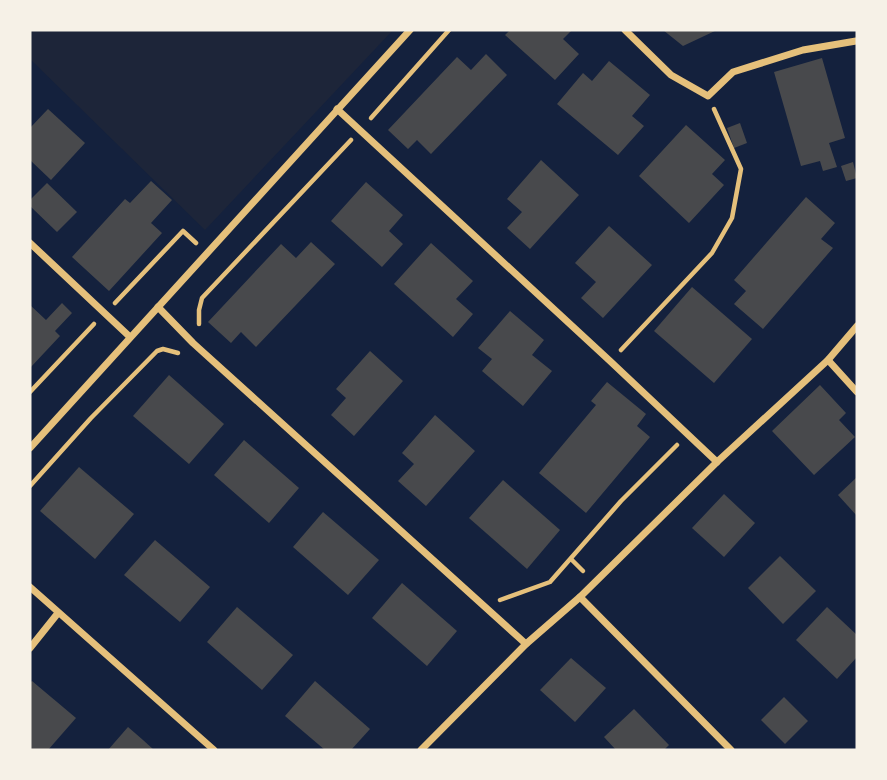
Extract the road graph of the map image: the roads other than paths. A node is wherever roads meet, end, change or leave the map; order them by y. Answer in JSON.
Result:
{"nodes":[{"id":1,"x":410,"y":30,"type":"edge"},
{"id":2,"x":625,"y":30,"type":"edge"},
{"id":3,"x":857,"y":41,"type":"edge"},
{"id":4,"x":337,"y":110,"type":"junction"},
{"id":5,"x":30,"y":243,"type":"edge"},
{"id":6,"x":158,"y":307,"type":"junction"},
{"id":7,"x":857,"y":326,"type":"edge"},
{"id":8,"x":130,"y":337,"type":"junction"},
{"id":9,"x":828,"y":360,"type":"junction"},
{"id":10,"x":857,"y":392,"type":"edge"},
{"id":11,"x":30,"y":448,"type":"edge"},
{"id":12,"x":717,"y":462,"type":"junction"},
{"id":13,"x":30,"y":587,"type":"edge"},
{"id":14,"x":580,"y":597,"type":"junction"},
{"id":15,"x":58,"y":613,"type":"junction"},
{"id":16,"x":526,"y":644,"type":"junction"},
{"id":17,"x":30,"y":648,"type":"edge"},
{"id":18,"x":214,"y":750,"type":"edge"},
{"id":19,"x":421,"y":750,"type":"edge"},
{"id":20,"x":731,"y":750,"type":"edge"}],
"edges":[{"from":1,"to":4,"type":"street"},
{"from":2,"to":3,"type":"street"},
{"from":4,"to":6,"type":"street"},
{"from":4,"to":12,"type":"street"},
{"from":5,"to":8,"type":"street"},
{"from":6,"to":8,"type":"street"},
{"from":6,"to":16,"type":"street"},
{"from":7,"to":9,"type":"street"},
{"from":8,"to":11,"type":"street"},
{"from":9,"to":10,"type":"street"},
{"from":9,"to":12,"type":"street"},
{"from":12,"to":14,"type":"street"},
{"from":13,"to":15,"type":"street"},
{"from":14,"to":16,"type":"street"},
{"from":14,"to":20,"type":"street"},
{"from":15,"to":17,"type":"street"},
{"from":15,"to":18,"type":"street"},
{"from":16,"to":19,"type":"street"}]}
